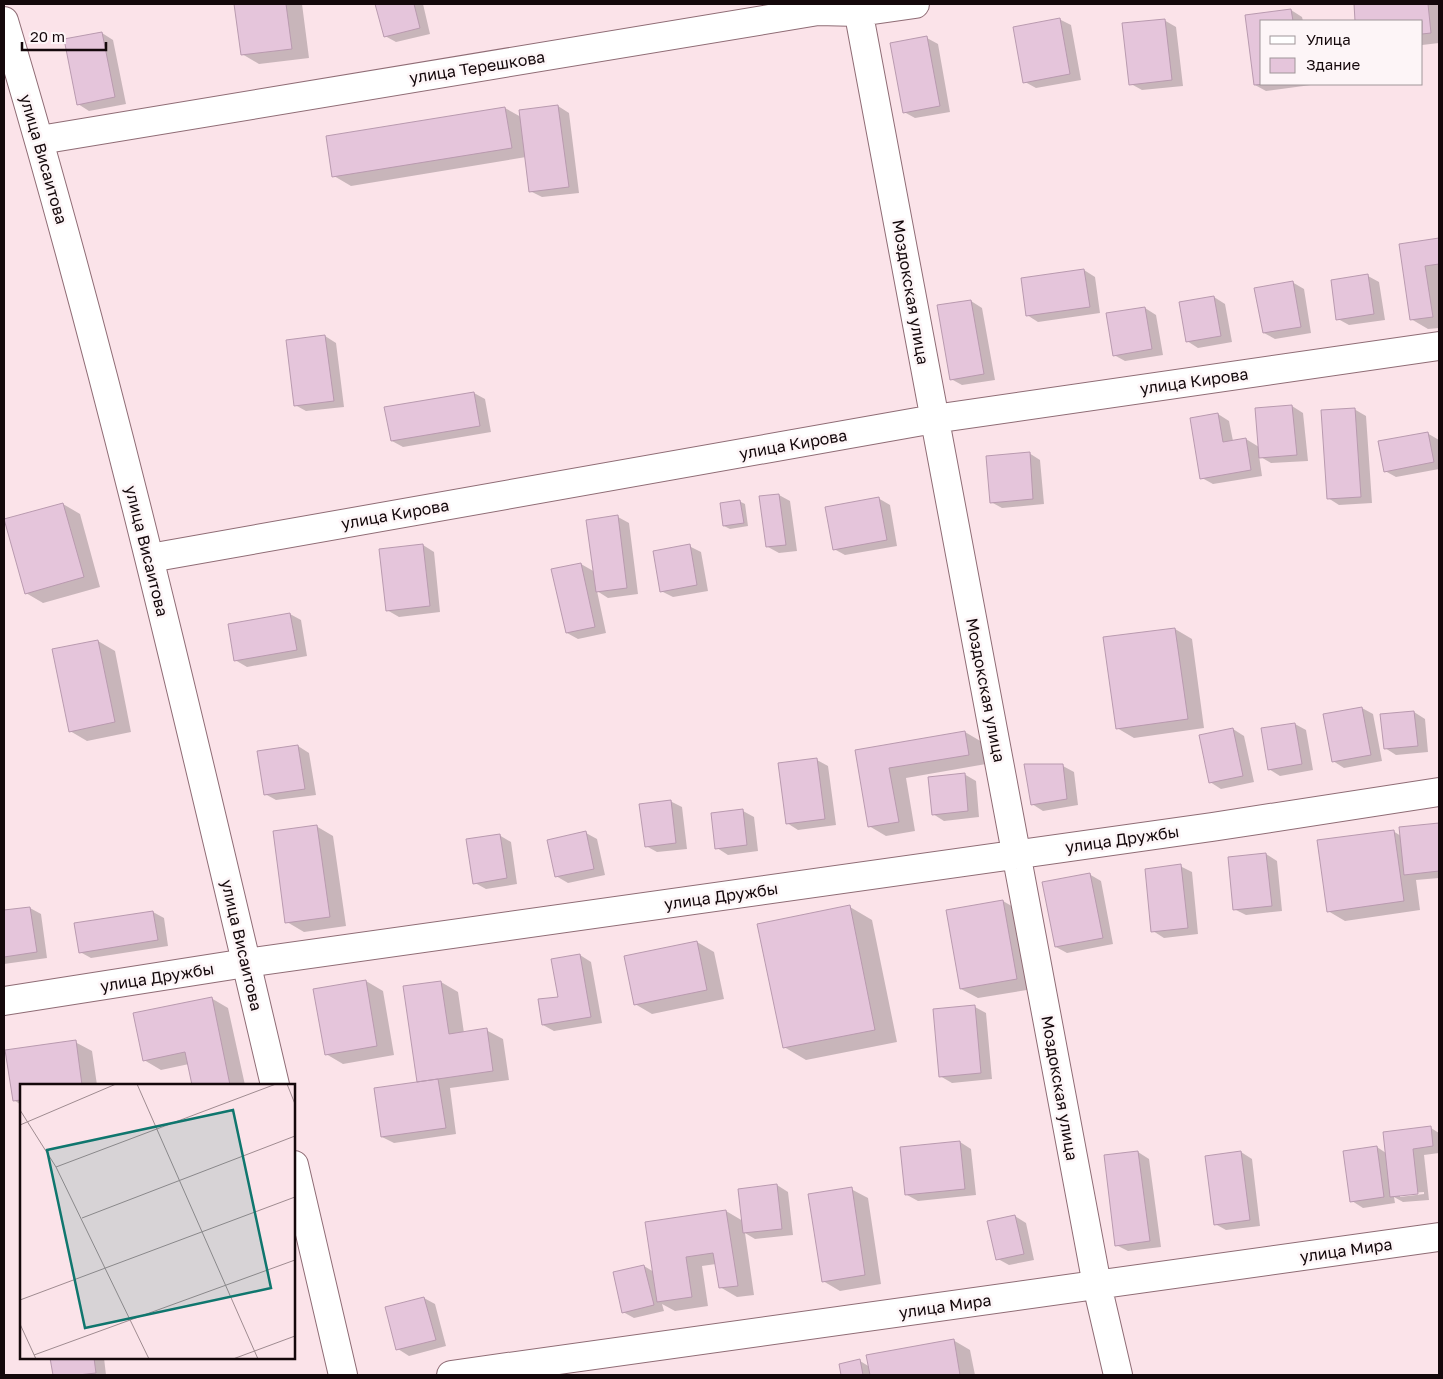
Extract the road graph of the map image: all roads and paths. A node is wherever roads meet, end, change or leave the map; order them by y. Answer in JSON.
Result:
{"nodes":[{"id":1,"x":915,"y":4,"type":"edge"},
{"id":2,"x":858,"y":8,"type":"edge"},
{"id":3,"x":4,"y":21,"type":"edge"},
{"id":4,"x":40,"y":140,"type":"junction"},
{"id":5,"x":1439,"y":346,"type":"edge"},
{"id":6,"x":934,"y":419,"type":"junction"},
{"id":7,"x":150,"y":558,"type":"junction"},
{"id":8,"x":1439,"y":792,"type":"edge"},
{"id":9,"x":1017,"y":854,"type":"junction"},
{"id":10,"x":246,"y":963,"type":"junction"},
{"id":11,"x":4,"y":1001,"type":"edge"},
{"id":12,"x":275,"y":1084,"type":"edge"},
{"id":13,"x":295,"y":1170,"type":"edge"},
{"id":14,"x":1439,"y":1237,"type":"edge"},
{"id":15,"x":1097,"y":1285,"type":"junction"},
{"id":16,"x":343,"y":1375,"type":"edge"},
{"id":17,"x":451,"y":1375,"type":"edge"},
{"id":18,"x":1118,"y":1375,"type":"edge"}],
"edges":[{"from":1,"to":2,"type":"street","name":"улица Терешкова"},
{"from":2,"to":4,"type":"street","name":"улица Терешкова"},
{"from":2,"to":6,"type":"street","name":"Моздокская улица"},
{"from":3,"to":4,"type":"street","name":"улица Висаитова"},
{"from":4,"to":7,"type":"street","name":"улица Висаитова"},
{"from":5,"to":6,"type":"street","name":"улица Кирова"},
{"from":6,"to":7,"type":"street","name":"улица Кирова"},
{"from":6,"to":9,"type":"street","name":"Моздокская улица"},
{"from":7,"to":10,"type":"street","name":"улица Висаитова"},
{"from":8,"to":9,"type":"street","name":"улица Дружбы"},
{"from":9,"to":10,"type":"street","name":"улица Дружбы"},
{"from":9,"to":15,"type":"street","name":"Моздокская улица"},
{"from":10,"to":11,"type":"street","name":"улица Дружбы"},
{"from":10,"to":12,"type":"street","name":"улица Висаитова"},
{"from":13,"to":16,"type":"street"},
{"from":14,"to":15,"type":"street","name":"улица Мира"},
{"from":15,"to":17,"type":"street","name":"улица Мира"},
{"from":15,"to":18,"type":"street","name":"Моздокская улица"}]}
